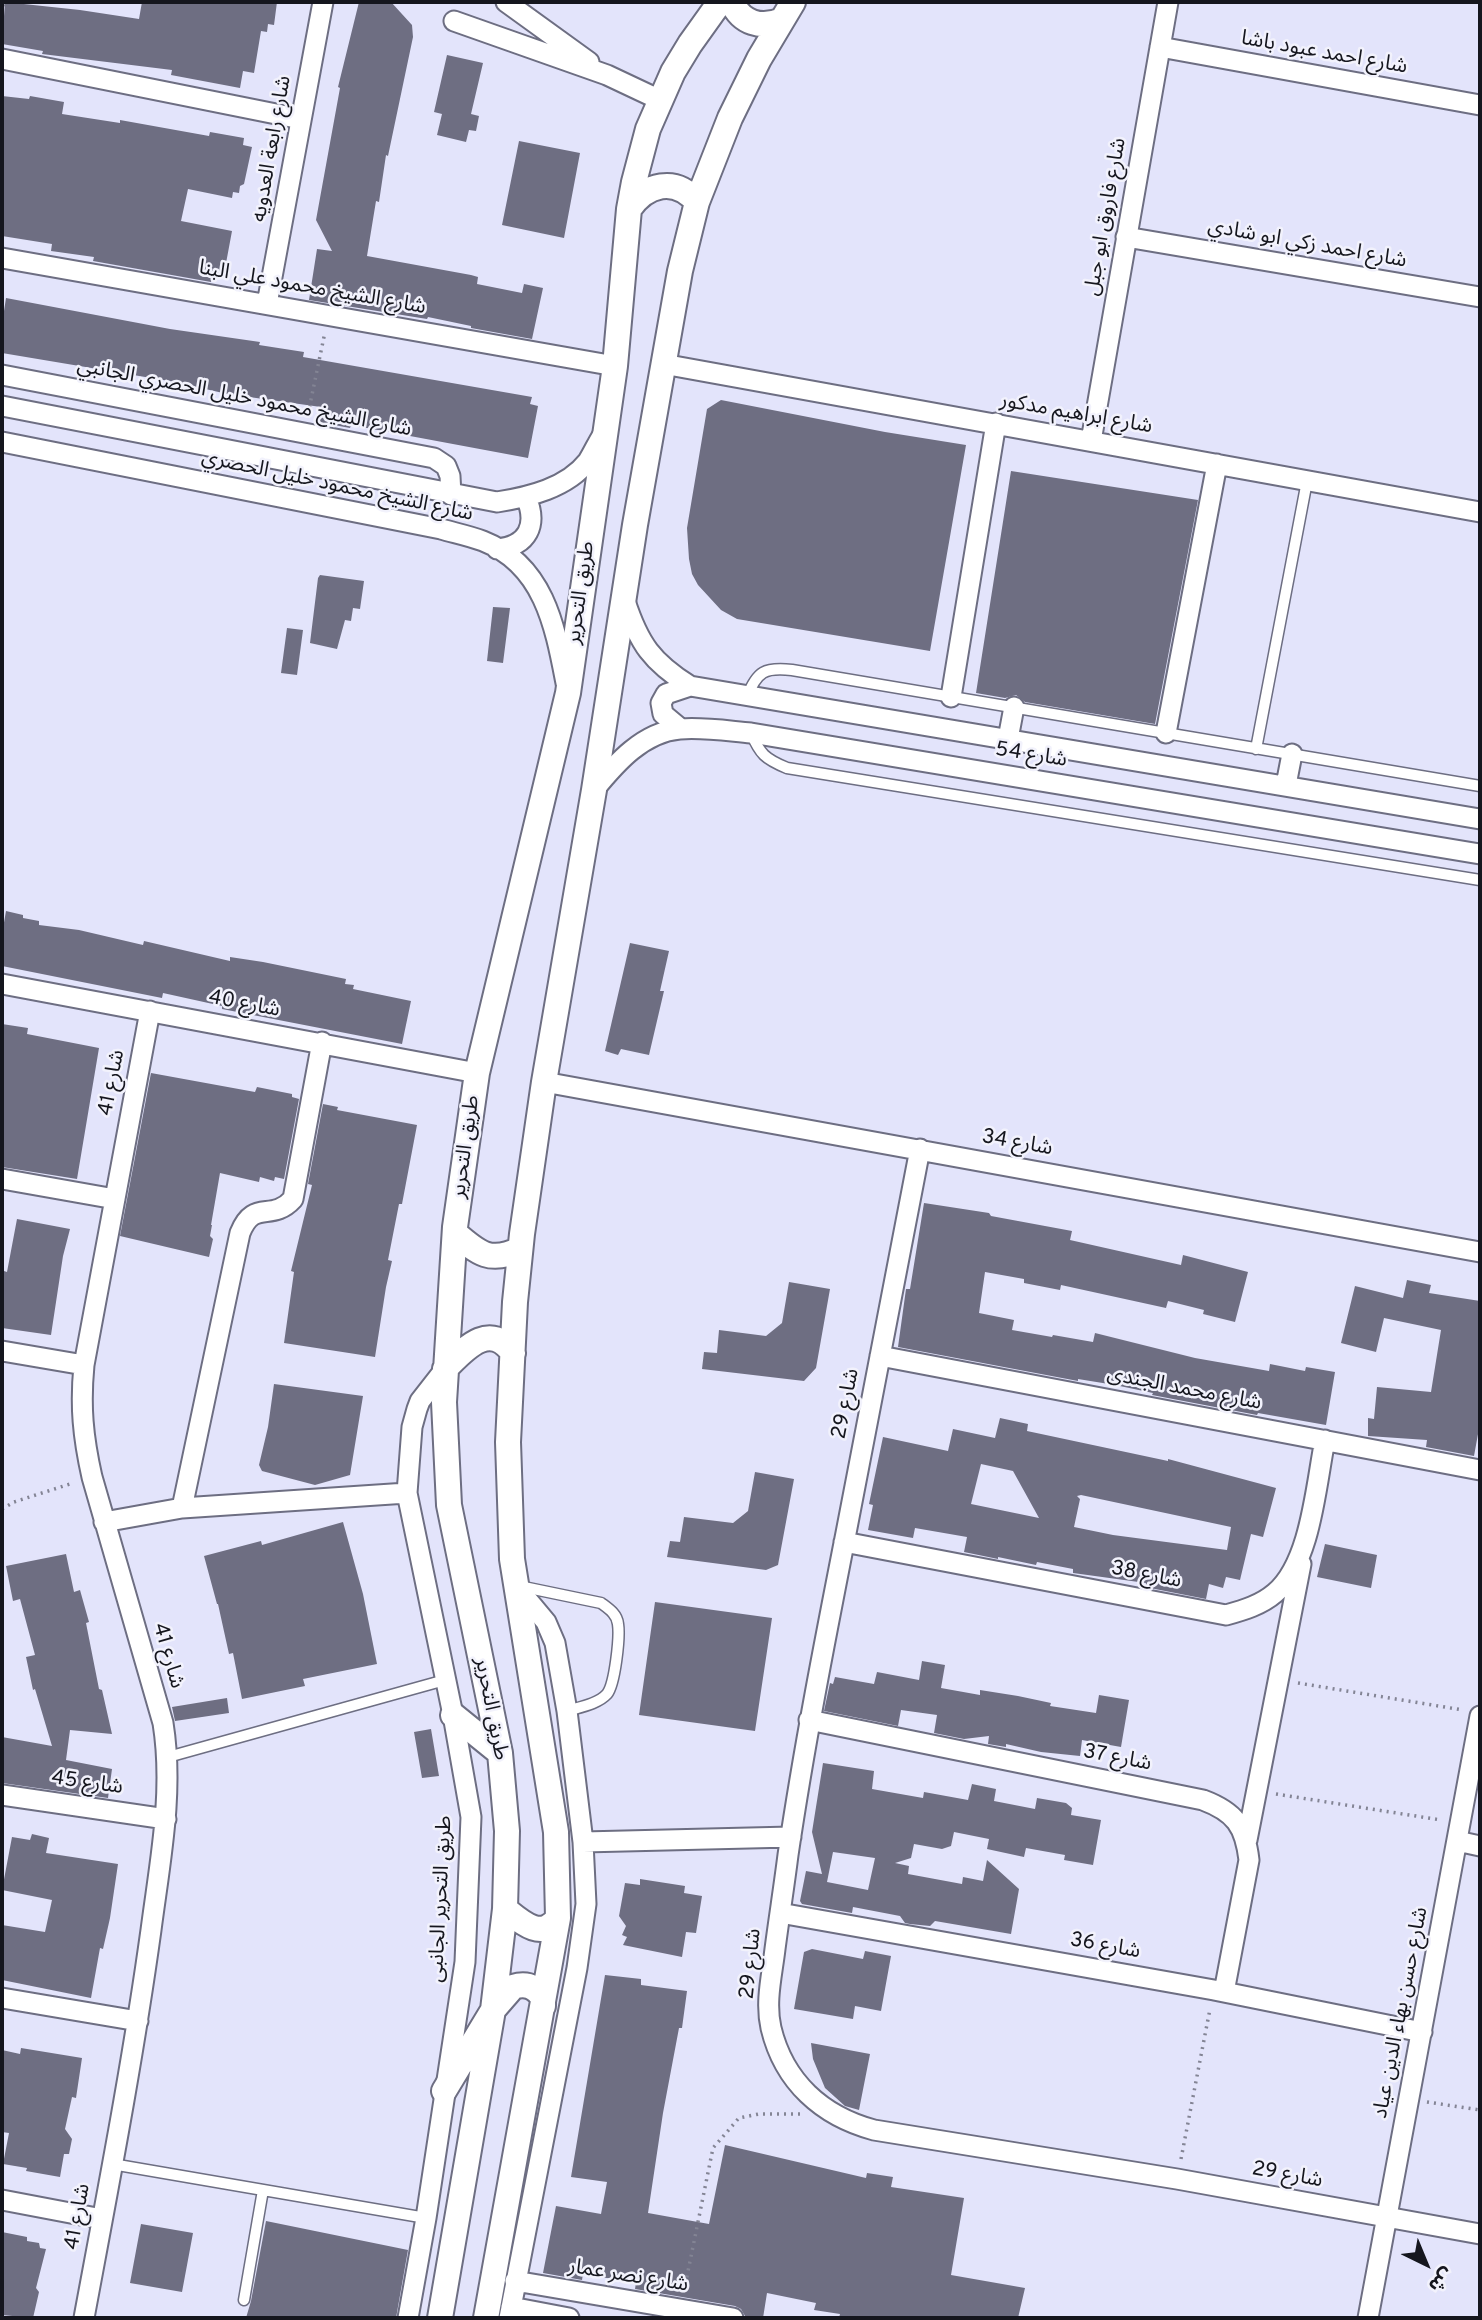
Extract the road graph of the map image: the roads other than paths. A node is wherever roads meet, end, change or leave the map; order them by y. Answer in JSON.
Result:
{"nodes":[{"id":1,"x":323,"y":2,"type":"edge"},
{"id":2,"x":506,"y":2,"type":"edge"},
{"id":3,"x":720,"y":2,"type":"edge"},
{"id":4,"x":732,"y":2,"type":"edge"},
{"id":5,"x":1167,"y":2,"type":"edge"},
{"id":6,"x":788,"y":11,"type":"edge"},
{"id":7,"x":454,"y":22,"type":"dead end"},
{"id":8,"x":1160,"y":47,"type":"junction"},
{"id":9,"x":2,"y":59,"type":"edge"},
{"id":10,"x":607,"y":75,"type":"junction"},
{"id":11,"x":660,"y":100,"type":"junction"},
{"id":12,"x":1480,"y":106,"type":"edge"},
{"id":13,"x":301,"y":119,"type":"junction"},
{"id":14,"x":696,"y":202,"type":"junction"},
{"id":15,"x":629,"y":209,"type":"junction"},
{"id":16,"x":1126,"y":237,"type":"junction"},
{"id":17,"x":2,"y":258,"type":"edge"},
{"id":18,"x":1480,"y":297,"type":"edge"},
{"id":19,"x":267,"y":304,"type":"junction"},
{"id":20,"x":663,"y":364,"type":"junction"},
{"id":21,"x":615,"y":366,"type":"junction"},
{"id":22,"x":2,"y":376,"type":"edge"},
{"id":23,"x":2,"y":407,"type":"edge"},
{"id":24,"x":996,"y":424,"type":"junction"},
{"id":25,"x":604,"y":432,"type":"junction"},
{"id":26,"x":1091,"y":441,"type":"junction"},
{"id":27,"x":2,"y":442,"type":"edge"},
{"id":28,"x":1217,"y":464,"type":"junction"},
{"id":29,"x":1307,"y":481,"type":"junction"},
{"id":30,"x":451,"y":495,"type":"junction"},
{"id":31,"x":526,"y":497,"type":"junction"},
{"id":32,"x":1480,"y":512,"type":"edge"},
{"id":33,"x":496,"y":549,"type":"junction"},
{"id":34,"x":624,"y":598,"type":"junction"},
{"id":35,"x":690,"y":686,"type":"junction"},
{"id":36,"x":568,"y":693,"type":"junction"},
{"id":37,"x":747,"y":697,"type":"junction"},
{"id":38,"x":951,"y":697,"type":"junction"},
{"id":39,"x":1014,"y":707,"type":"junction"},
{"id":40,"x":681,"y":729,"type":"junction"},
{"id":41,"x":751,"y":733,"type":"junction"},
{"id":42,"x":1166,"y":733,"type":"junction"},
{"id":43,"x":1009,"y":739,"type":"junction"},
{"id":44,"x":1256,"y":749,"type":"junction"},
{"id":45,"x":1292,"y":754,"type":"junction"},
{"id":46,"x":1286,"y":785,"type":"junction"},
{"id":47,"x":1480,"y":786,"type":"edge"},
{"id":48,"x":594,"y":790,"type":"junction"},
{"id":49,"x":1480,"y":819,"type":"edge"},
{"id":50,"x":1480,"y":854,"type":"edge"},
{"id":51,"x":1480,"y":880,"type":"edge"},
{"id":52,"x":2,"y":984,"type":"edge"},
{"id":53,"x":150,"y":1010,"type":"junction"},
{"id":54,"x":322,"y":1042,"type":"junction"},
{"id":55,"x":477,"y":1073,"type":"junction"},
{"id":56,"x":544,"y":1082,"type":"junction"},
{"id":57,"x":920,"y":1149,"type":"junction"},
{"id":58,"x":2,"y":1179,"type":"edge"},
{"id":59,"x":115,"y":1199,"type":"junction"},
{"id":60,"x":455,"y":1233,"type":"junction"},
{"id":61,"x":520,"y":1249,"type":"junction"},
{"id":62,"x":1480,"y":1252,"type":"edge"},
{"id":63,"x":2,"y":1351,"type":"edge"},
{"id":64,"x":513,"y":1353,"type":"junction"},
{"id":65,"x":880,"y":1356,"type":"junction"},
{"id":66,"x":84,"y":1365,"type":"junction"},
{"id":67,"x":445,"y":1369,"type":"junction"},
{"id":68,"x":1325,"y":1440,"type":"junction"},
{"id":69,"x":1480,"y":1469,"type":"edge"},
{"id":70,"x":407,"y":1493,"type":"junction"},
{"id":71,"x":182,"y":1508,"type":"junction"},
{"id":72,"x":104,"y":1522,"type":"junction"},
{"id":73,"x":844,"y":1542,"type":"junction"},
{"id":74,"x":1304,"y":1546,"type":"junction"},
{"id":75,"x":515,"y":1585,"type":"junction"},
{"id":76,"x":445,"y":1680,"type":"junction"},
{"id":77,"x":568,"y":1711,"type":"junction"},
{"id":78,"x":1474,"y":1713,"type":"edge"},
{"id":79,"x":453,"y":1715,"type":"junction"},
{"id":80,"x":810,"y":1720,"type":"junction"},
{"id":81,"x":500,"y":1753,"type":"junction"},
{"id":82,"x":168,"y":1757,"type":"junction"},
{"id":83,"x":2,"y":1795,"type":"edge"},
{"id":84,"x":166,"y":1819,"type":"junction"},
{"id":85,"x":1459,"y":1832,"type":"junction"},
{"id":86,"x":791,"y":1837,"type":"junction"},
{"id":87,"x":1247,"y":1840,"type":"junction"},
{"id":88,"x":583,"y":1842,"type":"junction"},
{"id":89,"x":1480,"y":1846,"type":"edge"},
{"id":90,"x":505,"y":1909,"type":"junction"},
{"id":91,"x":780,"y":1913,"type":"junction"},
{"id":92,"x":558,"y":1919,"type":"junction"},
{"id":93,"x":1219,"y":1991,"type":"junction"},
{"id":94,"x":2,"y":1998,"type":"edge"},
{"id":95,"x":543,"y":2006,"type":"junction"},
{"id":96,"x":493,"y":2010,"type":"junction"},
{"id":97,"x":138,"y":2021,"type":"junction"},
{"id":98,"x":1422,"y":2032,"type":"junction"},
{"id":99,"x":444,"y":2091,"type":"junction"},
{"id":100,"x":529,"y":2152,"type":"junction"},
{"id":101,"x":112,"y":2164,"type":"junction"},
{"id":102,"x":263,"y":2190,"type":"junction"},
{"id":103,"x":2,"y":2200,"type":"edge"},
{"id":104,"x":1387,"y":2217,"type":"junction"},
{"id":105,"x":426,"y":2218,"type":"junction"},
{"id":106,"x":102,"y":2219,"type":"junction"},
{"id":107,"x":1480,"y":2234,"type":"edge"},
{"id":108,"x":515,"y":2281,"type":"junction"},
{"id":109,"x":244,"y":2300,"type":"dead end"},
{"id":110,"x":510,"y":2313,"type":"edge"},
{"id":111,"x":84,"y":2318,"type":"edge"},
{"id":112,"x":408,"y":2318,"type":"edge"},
{"id":113,"x":440,"y":2318,"type":"edge"},
{"id":114,"x":486,"y":2318,"type":"edge"},
{"id":115,"x":569,"y":2318,"type":"edge"},
{"id":116,"x":733,"y":2318,"type":"edge"},
{"id":117,"x":1368,"y":2318,"type":"edge"}],
"edges":[{"from":1,"to":13,"type":"street","name":"شارع رابعة العدويه"},
{"from":2,"to":10,"type":"street"},
{"from":3,"to":11,"type":"street","name":"طريق التحرير"},
{"from":4,"to":6,"type":"street"},
{"from":5,"to":8,"type":"street","name":"شارع فاروق ابو جبل"},
{"from":6,"to":14,"type":"street","name":"طريق التحرير"},
{"from":7,"to":10,"type":"street"},
{"from":8,"to":12,"type":"street","name":"شارع احمد عبود باشا"},
{"from":8,"to":16,"type":"street","name":"شارع فاروق ابو جبل"},
{"from":9,"to":13,"type":"street"},
{"from":10,"to":11,"type":"street"},
{"from":11,"to":15,"type":"street","name":"طريق التحرير"},
{"from":13,"to":19,"type":"street","name":"شارع رابعة العدويه"},
{"from":14,"to":15,"type":"street"},
{"from":14,"to":20,"type":"street","name":"طريق التحرير"},
{"from":15,"to":21,"type":"street","name":"طريق التحرير"},
{"from":16,"to":18,"type":"street","name":"شارع احمد زكي ابو شادي"},
{"from":16,"to":26,"type":"street","name":"شارع فاروق ابو جبل"},
{"from":17,"to":19,"type":"street","name":"شارع الشيخ محمود علي البنا"},
{"from":19,"to":21,"type":"street","name":"شارع الشيخ محمود علي البنا"},
{"from":20,"to":24,"type":"street","name":"شارع ابراهيم مدكور"},
{"from":20,"to":34,"type":"street","name":"طريق التحرير"},
{"from":21,"to":25,"type":"street","name":"طريق التحرير"},
{"from":22,"to":30,"type":"street","name":"شارع الشيخ محمود خليل الحصري الجانبي"},
{"from":23,"to":30,"type":"street","name":"شارع الشيخ محمود خليل الحصري"},
{"from":24,"to":26,"type":"street","name":"شارع ابراهيم مدكور"},
{"from":24,"to":38,"type":"street"},
{"from":25,"to":31,"type":"street","name":"شارع الشيخ محمود خليل الحصري"},
{"from":25,"to":36,"type":"street","name":"طريق التحرير"},
{"from":26,"to":28,"type":"street","name":"شارع ابراهيم مدكور"},
{"from":27,"to":33,"type":"street","name":"شارع الشيخ محمود خليل الحصري"},
{"from":28,"to":29,"type":"street","name":"شارع ابراهيم مدكور"},
{"from":28,"to":42,"type":"street"},
{"from":29,"to":32,"type":"street","name":"شارع ابراهيم مدكور"},
{"from":29,"to":44,"type":"lane"},
{"from":30,"to":31,"type":"street","name":"شارع الشيخ محمود خليل الحصري"},
{"from":31,"to":33,"type":"street"},
{"from":33,"to":36,"type":"street","name":"شارع الشيخ محمود خليل الحصري"},
{"from":34,"to":35,"type":"street","name":"شارع 54"},
{"from":34,"to":48,"type":"street","name":"طريق التحرير"},
{"from":35,"to":37,"type":"street","name":"شارع 54"},
{"from":35,"to":40,"type":"street"},
{"from":36,"to":55,"type":"street","name":"طريق التحرير"},
{"from":37,"to":38,"type":"lane"},
{"from":37,"to":43,"type":"street","name":"شارع 54"},
{"from":38,"to":39,"type":"lane"},
{"from":39,"to":42,"type":"lane"},
{"from":39,"to":43,"type":"street"},
{"from":40,"to":41,"type":"street","name":"شارع 54"},
{"from":40,"to":48,"type":"street","name":"شارع 54"},
{"from":41,"to":50,"type":"street","name":"شارع 54"},
{"from":41,"to":51,"type":"lane"},
{"from":42,"to":44,"type":"lane"},
{"from":43,"to":46,"type":"street","name":"شارع 54"},
{"from":44,"to":45,"type":"lane"},
{"from":45,"to":46,"type":"street"},
{"from":45,"to":47,"type":"lane"},
{"from":46,"to":49,"type":"street","name":"شارع 54"},
{"from":48,"to":56,"type":"street","name":"طريق التحرير"},
{"from":52,"to":53,"type":"street","name":"شارع 40"},
{"from":53,"to":54,"type":"street","name":"شارع 40"},
{"from":53,"to":59,"type":"street","name":"شارع 41"},
{"from":54,"to":55,"type":"street","name":"شارع 40"},
{"from":54,"to":71,"type":"street"},
{"from":55,"to":60,"type":"street","name":"طريق التحرير"},
{"from":56,"to":57,"type":"street","name":"شارع 34"},
{"from":56,"to":61,"type":"street","name":"طريق التحرير"},
{"from":57,"to":62,"type":"street","name":"شارع 34"},
{"from":57,"to":65,"type":"street","name":"شارع 29"},
{"from":58,"to":59,"type":"street"},
{"from":59,"to":66,"type":"street","name":"شارع 41"},
{"from":60,"to":61,"type":"street"},
{"from":60,"to":67,"type":"street","name":"طريق التحرير"},
{"from":61,"to":64,"type":"street","name":"طريق التحرير"},
{"from":63,"to":66,"type":"street"},
{"from":64,"to":67,"type":"street"},
{"from":64,"to":75,"type":"street","name":"طريق التحرير"},
{"from":65,"to":68,"type":"street","name":"شارع محمد الجندى"},
{"from":65,"to":73,"type":"street","name":"شارع 29"},
{"from":66,"to":72,"type":"street","name":"شارع 41"},
{"from":67,"to":70,"type":"street","name":"طريق التحرير الجانبى"},
{"from":67,"to":81,"type":"street","name":"طريق التحرير"},
{"from":68,"to":69,"type":"street","name":"شارع محمد الجندى"},
{"from":68,"to":74,"type":"street","name":"شارع 38"},
{"from":70,"to":71,"type":"street"},
{"from":70,"to":76,"type":"street","name":"طريق التحرير الجانبى"},
{"from":71,"to":72,"type":"street"},
{"from":72,"to":82,"type":"street","name":"شارع 41"},
{"from":73,"to":74,"type":"street","name":"شارع 38"},
{"from":73,"to":80,"type":"street","name":"شارع 29"},
{"from":74,"to":87,"type":"street"},
{"from":75,"to":77,"type":"street"},
{"from":75,"to":77,"type":"lane"},
{"from":75,"to":92,"type":"street","name":"طريق التحرير"},
{"from":76,"to":79,"type":"street","name":"طريق التحرير الجانبى"},
{"from":76,"to":82,"type":"lane"},
{"from":77,"to":88,"type":"street"},
{"from":78,"to":85,"type":"street","name":"شارع حسن بهاء الدين عياد"},
{"from":79,"to":81,"type":"street"},
{"from":79,"to":99,"type":"street","name":"طريق التحرير الجانبى"},
{"from":80,"to":86,"type":"street","name":"شارع 29"},
{"from":80,"to":87,"type":"street","name":"شارع 37"},
{"from":81,"to":90,"type":"street","name":"طريق التحرير"},
{"from":82,"to":84,"type":"street","name":"شارع 41"},
{"from":83,"to":84,"type":"street","name":"شارع 45"},
{"from":84,"to":97,"type":"street","name":"شارع 41"},
{"from":85,"to":89,"type":"street"},
{"from":85,"to":98,"type":"street","name":"شارع حسن بهاء الدين عياد"},
{"from":86,"to":88,"type":"street"},
{"from":86,"to":91,"type":"street","name":"شارع 29"},
{"from":87,"to":93,"type":"street"},
{"from":88,"to":100,"type":"street"},
{"from":90,"to":92,"type":"street"},
{"from":90,"to":96,"type":"street","name":"طريق التحرير"},
{"from":91,"to":93,"type":"street","name":"شارع 36"},
{"from":91,"to":104,"type":"street","name":"شارع 29"},
{"from":92,"to":95,"type":"street","name":"طريق التحرير"},
{"from":93,"to":98,"type":"street","name":"شارع 36"},
{"from":94,"to":97,"type":"street"},
{"from":95,"to":96,"type":"street"},
{"from":95,"to":100,"type":"street","name":"طريق التحرير"},
{"from":96,"to":99,"type":"street"},
{"from":96,"to":113,"type":"street","name":"طريق التحرير"},
{"from":97,"to":101,"type":"street","name":"شارع 41"},
{"from":98,"to":104,"type":"street","name":"شارع حسن بهاء الدين عياد"},
{"from":99,"to":105,"type":"street","name":"طريق التحرير الجانبى"},
{"from":100,"to":108,"type":"street"},
{"from":100,"to":114,"type":"street","name":"طريق التحرير"},
{"from":101,"to":102,"type":"lane"},
{"from":101,"to":106,"type":"street","name":"شارع 41"},
{"from":102,"to":105,"type":"lane"},
{"from":102,"to":109,"type":"lane"},
{"from":103,"to":106,"type":"street"},
{"from":104,"to":107,"type":"street","name":"شارع 29"},
{"from":104,"to":117,"type":"street","name":"شارع حسن بهاء الدين عياد"},
{"from":105,"to":112,"type":"street","name":"طريق التحرير الجانبى"},
{"from":106,"to":111,"type":"street","name":"شارع 41"},
{"from":108,"to":110,"type":"street"},
{"from":108,"to":116,"type":"street","name":"شارع نصر عمار"},
{"from":110,"to":115,"type":"street"}]}
